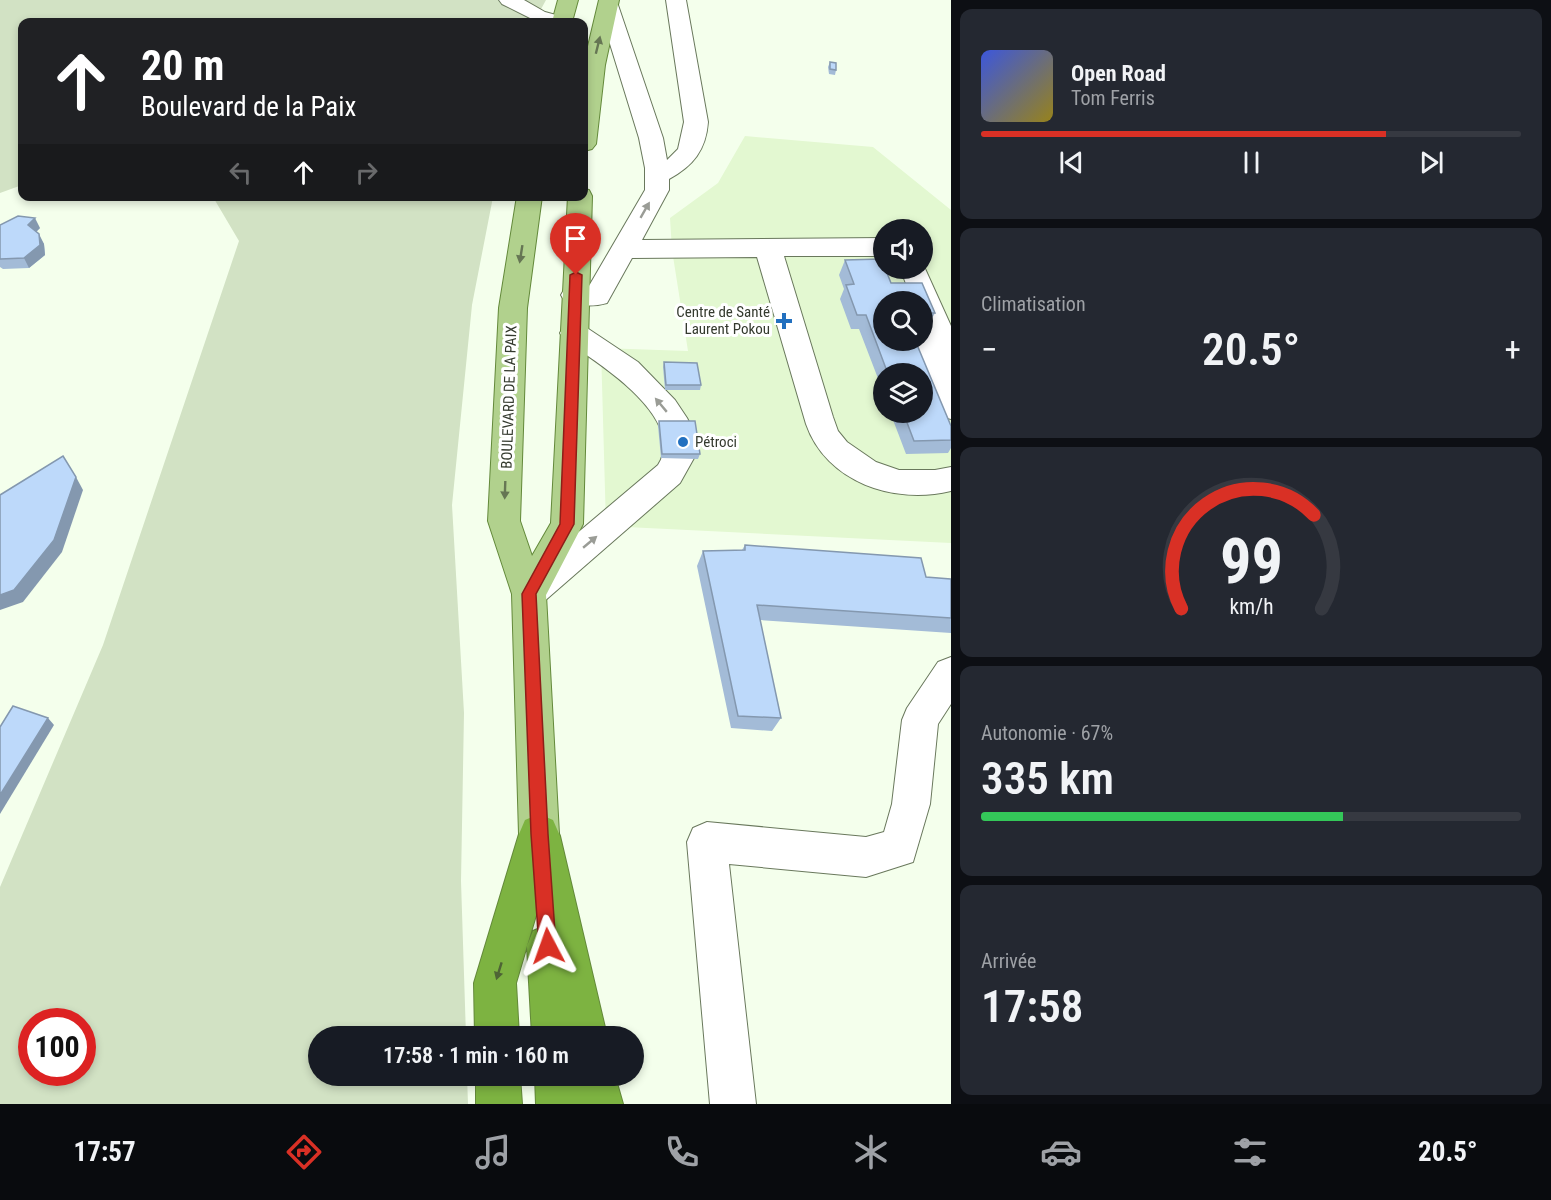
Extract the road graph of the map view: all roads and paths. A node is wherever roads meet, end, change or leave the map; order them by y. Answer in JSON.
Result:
{"nodes":[{"id":1,"x":509,"y":0,"type":"edge"},
{"id":2,"x":568,"y":0,"type":"edge"},
{"id":3,"x":676,"y":0,"type":"edge"},
{"id":4,"x":609,"y":2,"type":"edge"},
{"id":5,"x":546,"y":18,"type":"edge"},
{"id":6,"x":562,"y":18,"type":"edge"},
{"id":7,"x":588,"y":112,"type":"edge"},
{"id":8,"x":657,"y":176,"type":"junction"},
{"id":9,"x":529,"y":201,"type":"edge"},
{"id":10,"x":580,"y":201,"type":"edge"},
{"id":11,"x":873,"y":247,"type":"edge"},
{"id":12,"x":768,"y":248,"type":"junction"},
{"id":13,"x":622,"y":249,"type":"junction"},
{"id":14,"x":918,"y":279,"type":"edge"},
{"id":15,"x":575,"y":295,"type":"junction"},
{"id":16,"x":574,"y":333,"type":"junction"},
{"id":17,"x":927,"y":351,"type":"edge"},
{"id":18,"x":951,"y":360,"type":"edge"},
{"id":19,"x":951,"y":408,"type":"edge"},
{"id":20,"x":951,"y":479,"type":"edge"},
{"id":21,"x":529,"y":594,"type":"junction"},
{"id":22,"x":951,"y":673,"type":"edge"},
{"id":23,"x":539,"y":834,"type":"junction"},
{"id":24,"x":497,"y":1026,"type":"edge"},
{"id":25,"x":553,"y":1026,"type":"edge"},
{"id":26,"x":583,"y":1026,"type":"edge"},
{"id":27,"x":498,"y":1086,"type":"edge"},
{"id":28,"x":558,"y":1086,"type":"edge"},
{"id":29,"x":596,"y":1086,"type":"edge"},
{"id":30,"x":499,"y":1104,"type":"edge"},
{"id":31,"x":559,"y":1104,"type":"edge"},
{"id":32,"x":600,"y":1104,"type":"edge"},
{"id":33,"x":733,"y":1104,"type":"edge"}],
"edges":[{"from":1,"to":5,"type":"lane"},
{"from":2,"to":6,"type":"main road"},
{"from":3,"to":8,"type":"lane"},
{"from":7,"to":4,"type":"main road","one_way":true},
{"from":4,"to":8,"type":"lane"},
{"from":13,"to":8,"type":"lane","one_way":true},
{"from":9,"to":21,"type":"main road","name":"BOULEVARD DE LA PAIX","one_way":true},
{"from":10,"to":15,"type":"main road"},
{"from":11,"to":12,"type":"lane"},
{"from":12,"to":13,"type":"lane"},
{"from":12,"to":20,"type":"lane"},
{"from":13,"to":15,"type":"lane"},
{"from":14,"to":18,"type":"lane"},
{"from":15,"to":16,"type":"main road"},
{"from":16,"to":21,"type":"main road"},
{"from":21,"to":16,"type":"lane","one_way":true},
{"from":17,"to":19,"type":"lane"},
{"from":21,"to":23,"type":"main road","name":"BOULEVARD DE LA PAIX"},
{"from":22,"to":33,"type":"lane"},
{"from":23,"to":24,"type":"highway","one_way":true},
{"from":23,"to":25,"type":"highway"},
{"from":23,"to":26,"type":"highway"},
{"from":27,"to":30,"type":"highway"},
{"from":28,"to":31,"type":"highway"},
{"from":29,"to":32,"type":"highway"}]}
